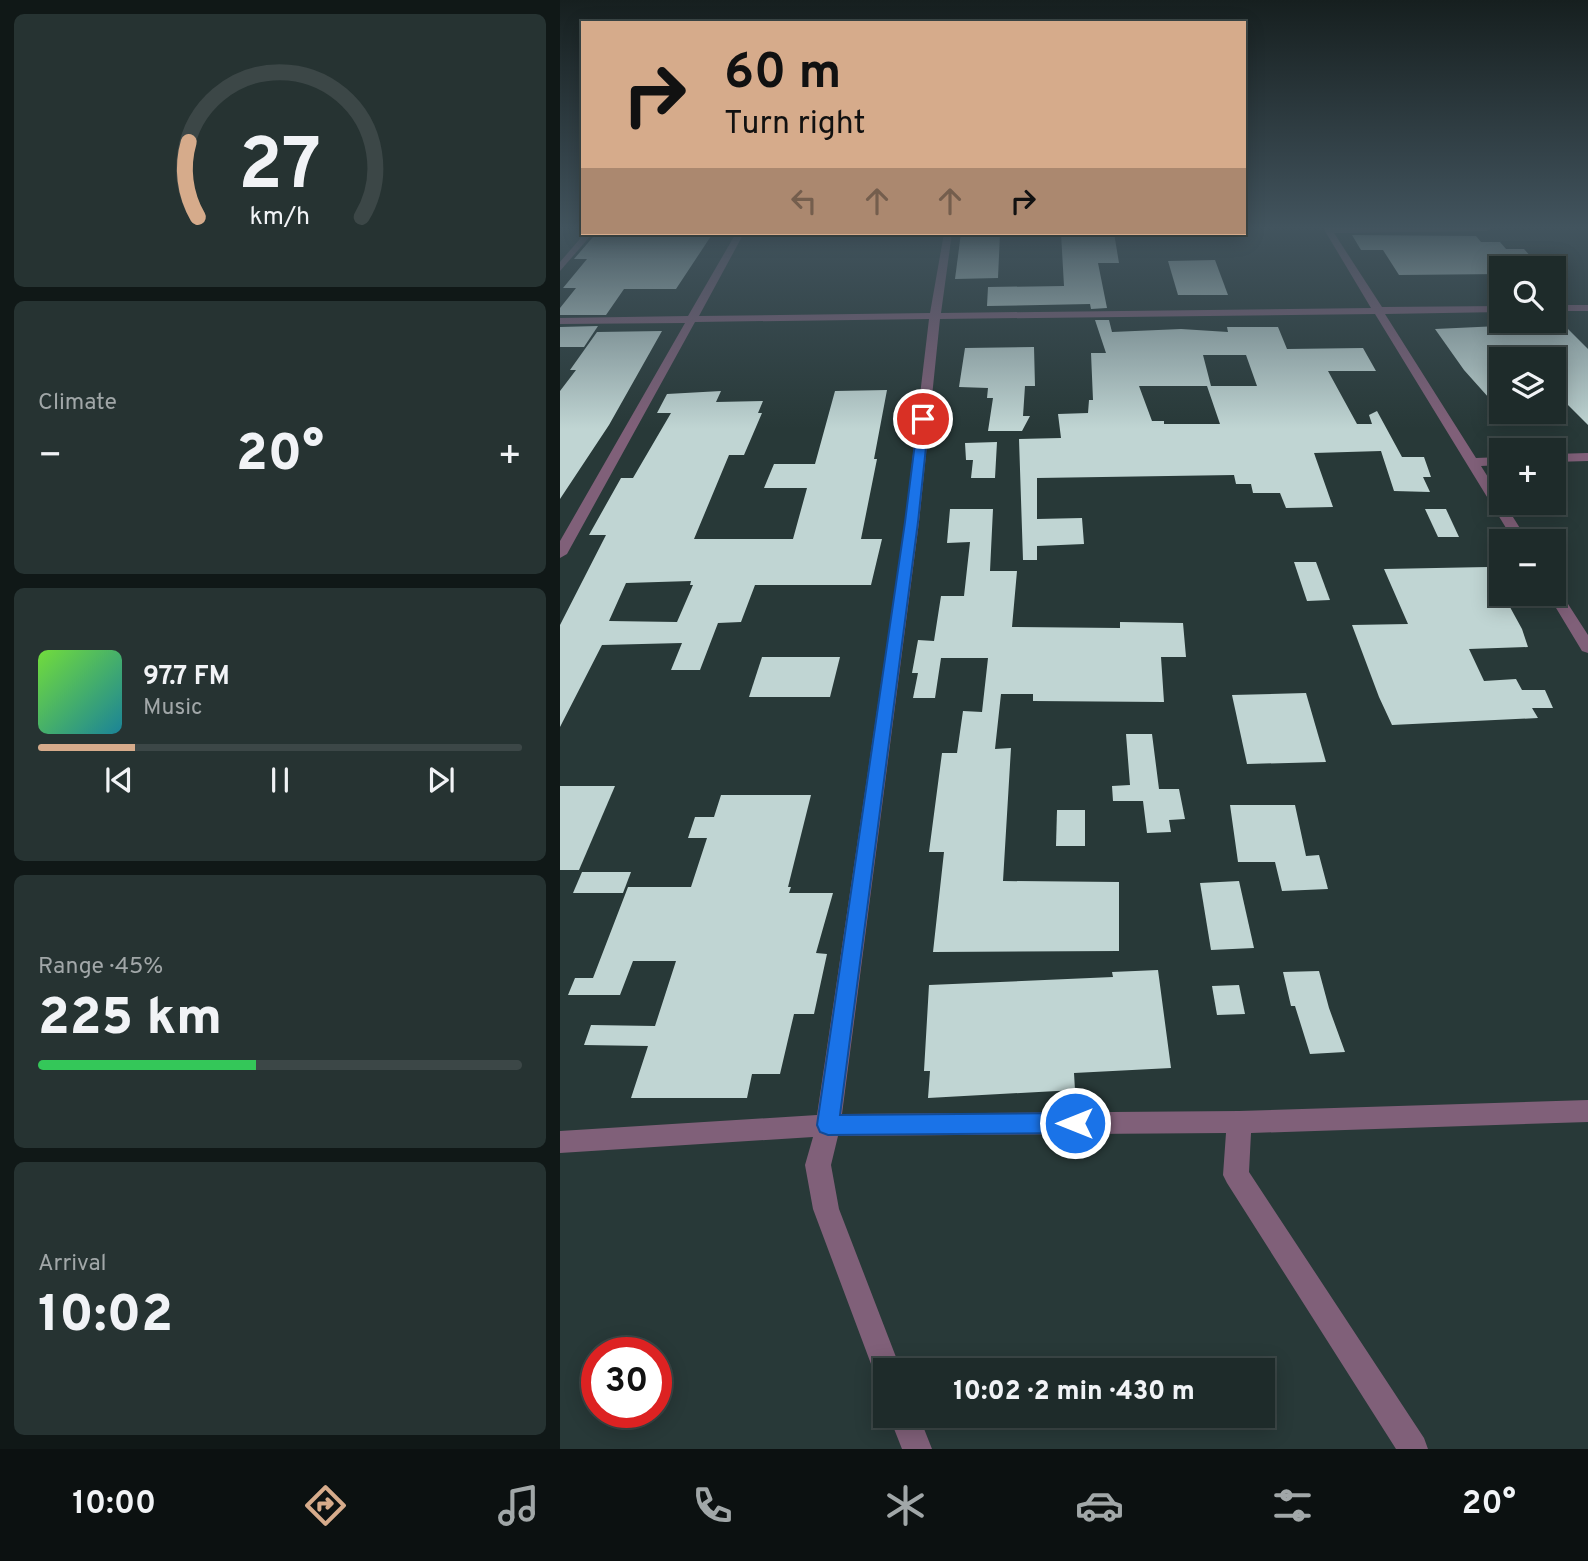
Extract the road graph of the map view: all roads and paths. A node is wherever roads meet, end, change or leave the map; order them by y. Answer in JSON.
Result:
{"nodes":[{"id":1,"x":706,"y":294,"type":"edge"},
{"id":2,"x":939,"y":294,"type":"edge"},
{"id":3,"x":1367,"y":294,"type":"edge"},
{"id":4,"x":1566,"y":308,"type":"edge"},
{"id":5,"x":1588,"y":308,"type":"edge"},
{"id":6,"x":1489,"y":309,"type":"edge"},
{"id":7,"x":1377,"y":310,"type":"junction"},
{"id":8,"x":935,"y":316,"type":"junction"},
{"id":9,"x":692,"y":319,"type":"junction"},
{"id":10,"x":560,"y":321,"type":"edge"},
{"id":11,"x":1588,"y":457,"type":"edge"},
{"id":12,"x":1566,"y":458,"type":"edge"},
{"id":13,"x":1489,"y":461,"type":"edge"},
{"id":14,"x":1472,"y":462,"type":"junction"},
{"id":15,"x":1514,"y":529,"type":"edge"},
{"id":16,"x":560,"y":554,"type":"edge"},
{"id":17,"x":1562,"y":606,"type":"edge"},
{"id":18,"x":1588,"y":648,"type":"edge"},
{"id":19,"x":1588,"y":1111,"type":"edge"},
{"id":20,"x":1239,"y":1122,"type":"junction"},
{"id":21,"x":828,"y":1125,"type":"junction"},
{"id":22,"x":560,"y":1142,"type":"edge"},
{"id":23,"x":882,"y":1358,"type":"edge"},
{"id":24,"x":909,"y":1428,"type":"edge"},
{"id":25,"x":917,"y":1449,"type":"edge"},
{"id":26,"x":1413,"y":1449,"type":"edge"}],
"edges":[{"from":1,"to":9,"type":"street"},
{"from":2,"to":8,"type":"street"},
{"from":3,"to":7,"type":"street"},
{"from":4,"to":5,"type":"street"},
{"from":6,"to":7,"type":"street"},
{"from":7,"to":8,"type":"street"},
{"from":7,"to":14,"type":"street"},
{"from":8,"to":9,"type":"street"},
{"from":8,"to":21,"type":"street"},
{"from":9,"to":10,"type":"street"},
{"from":9,"to":16,"type":"street"},
{"from":11,"to":12,"type":"street"},
{"from":13,"to":14,"type":"street"},
{"from":14,"to":15,"type":"street"},
{"from":17,"to":18,"type":"street"},
{"from":19,"to":20,"type":"street"},
{"from":20,"to":21,"type":"street"},
{"from":20,"to":26,"type":"street"},
{"from":21,"to":22,"type":"street"},
{"from":21,"to":23,"type":"street"},
{"from":24,"to":25,"type":"street"}]}
